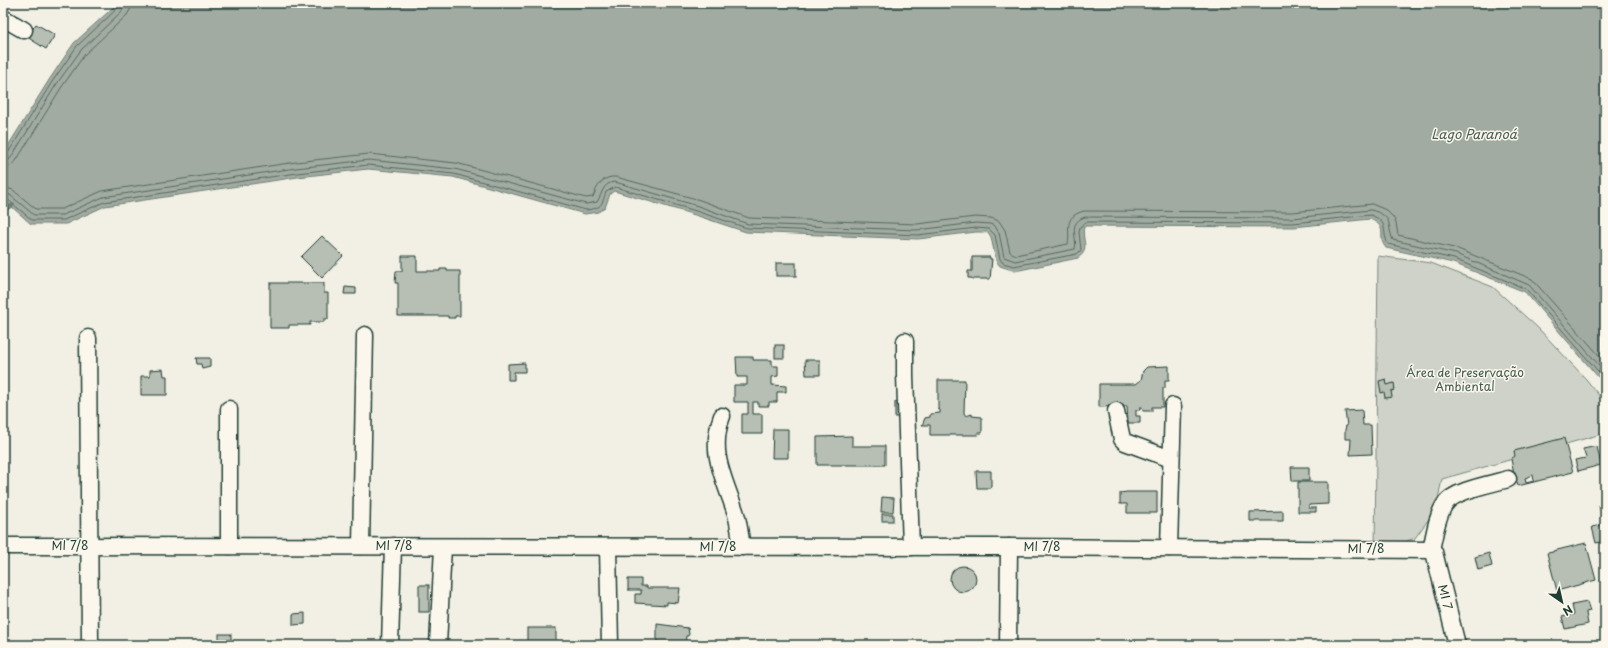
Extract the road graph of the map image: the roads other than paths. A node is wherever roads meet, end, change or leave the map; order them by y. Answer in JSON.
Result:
{"nodes":[{"id":1,"x":3,"y":18,"type":"edge"},
{"id":2,"x":24,"y":30,"type":"dead end"},
{"id":3,"x":365,"y":335,"type":"dead end"},
{"id":4,"x":88,"y":338,"type":"dead end"},
{"id":5,"x":905,"y":341,"type":"dead end"},
{"id":6,"x":1173,"y":406,"type":"dead end"},
{"id":7,"x":229,"y":409,"type":"dead end"},
{"id":8,"x":1116,"y":411,"type":"dead end"},
{"id":9,"x":722,"y":416,"type":"dead end"},
{"id":10,"x":1171,"y":459,"type":"junction"},
{"id":11,"x":1508,"y":479,"type":"dead end"},
{"id":12,"x":3,"y":546,"type":"edge"},
{"id":13,"x":90,"y":546,"type":"junction"},
{"id":14,"x":229,"y":546,"type":"junction"},
{"id":15,"x":361,"y":546,"type":"junction"},
{"id":16,"x":393,"y":546,"type":"junction"},
{"id":17,"x":443,"y":547,"type":"junction"},
{"id":18,"x":608,"y":547,"type":"junction"},
{"id":19,"x":742,"y":547,"type":"junction"},
{"id":20,"x":911,"y":547,"type":"junction"},
{"id":21,"x":1009,"y":547,"type":"junction"},
{"id":22,"x":1169,"y":548,"type":"junction"},
{"id":23,"x":1432,"y":550,"type":"junction"},
{"id":24,"x":90,"y":645,"type":"edge"},
{"id":25,"x":390,"y":645,"type":"edge"},
{"id":26,"x":438,"y":645,"type":"edge"},
{"id":27,"x":610,"y":645,"type":"edge"},
{"id":28,"x":1008,"y":645,"type":"edge"},
{"id":29,"x":1457,"y":645,"type":"edge"}],
"edges":[{"from":1,"to":2,"type":"street"},
{"from":3,"to":15,"type":"street"},
{"from":4,"to":13,"type":"street"},
{"from":5,"to":20,"type":"street"},
{"from":6,"to":10,"type":"street"},
{"from":7,"to":14,"type":"street"},
{"from":8,"to":10,"type":"street"},
{"from":9,"to":19,"type":"street"},
{"from":10,"to":22,"type":"street"},
{"from":11,"to":23,"type":"street"},
{"from":12,"to":13,"type":"street","name":"MI 7/8"},
{"from":13,"to":14,"type":"street","name":"MI 7/8"},
{"from":13,"to":24,"type":"street"},
{"from":14,"to":15,"type":"street","name":"MI 7/8"},
{"from":15,"to":16,"type":"street","name":"MI 7/8"},
{"from":16,"to":17,"type":"street","name":"MI 7/8"},
{"from":16,"to":25,"type":"street"},
{"from":17,"to":18,"type":"street","name":"MI 7/8"},
{"from":17,"to":26,"type":"street"},
{"from":18,"to":19,"type":"street","name":"MI 7/8"},
{"from":18,"to":27,"type":"street"},
{"from":19,"to":20,"type":"street","name":"MI 7/8"},
{"from":20,"to":21,"type":"street","name":"MI 7/8"},
{"from":21,"to":22,"type":"street","name":"MI 7/8"},
{"from":21,"to":28,"type":"street"},
{"from":22,"to":23,"type":"street","name":"MI 7/8"},
{"from":23,"to":29,"type":"street","name":"MI 7"}]}
